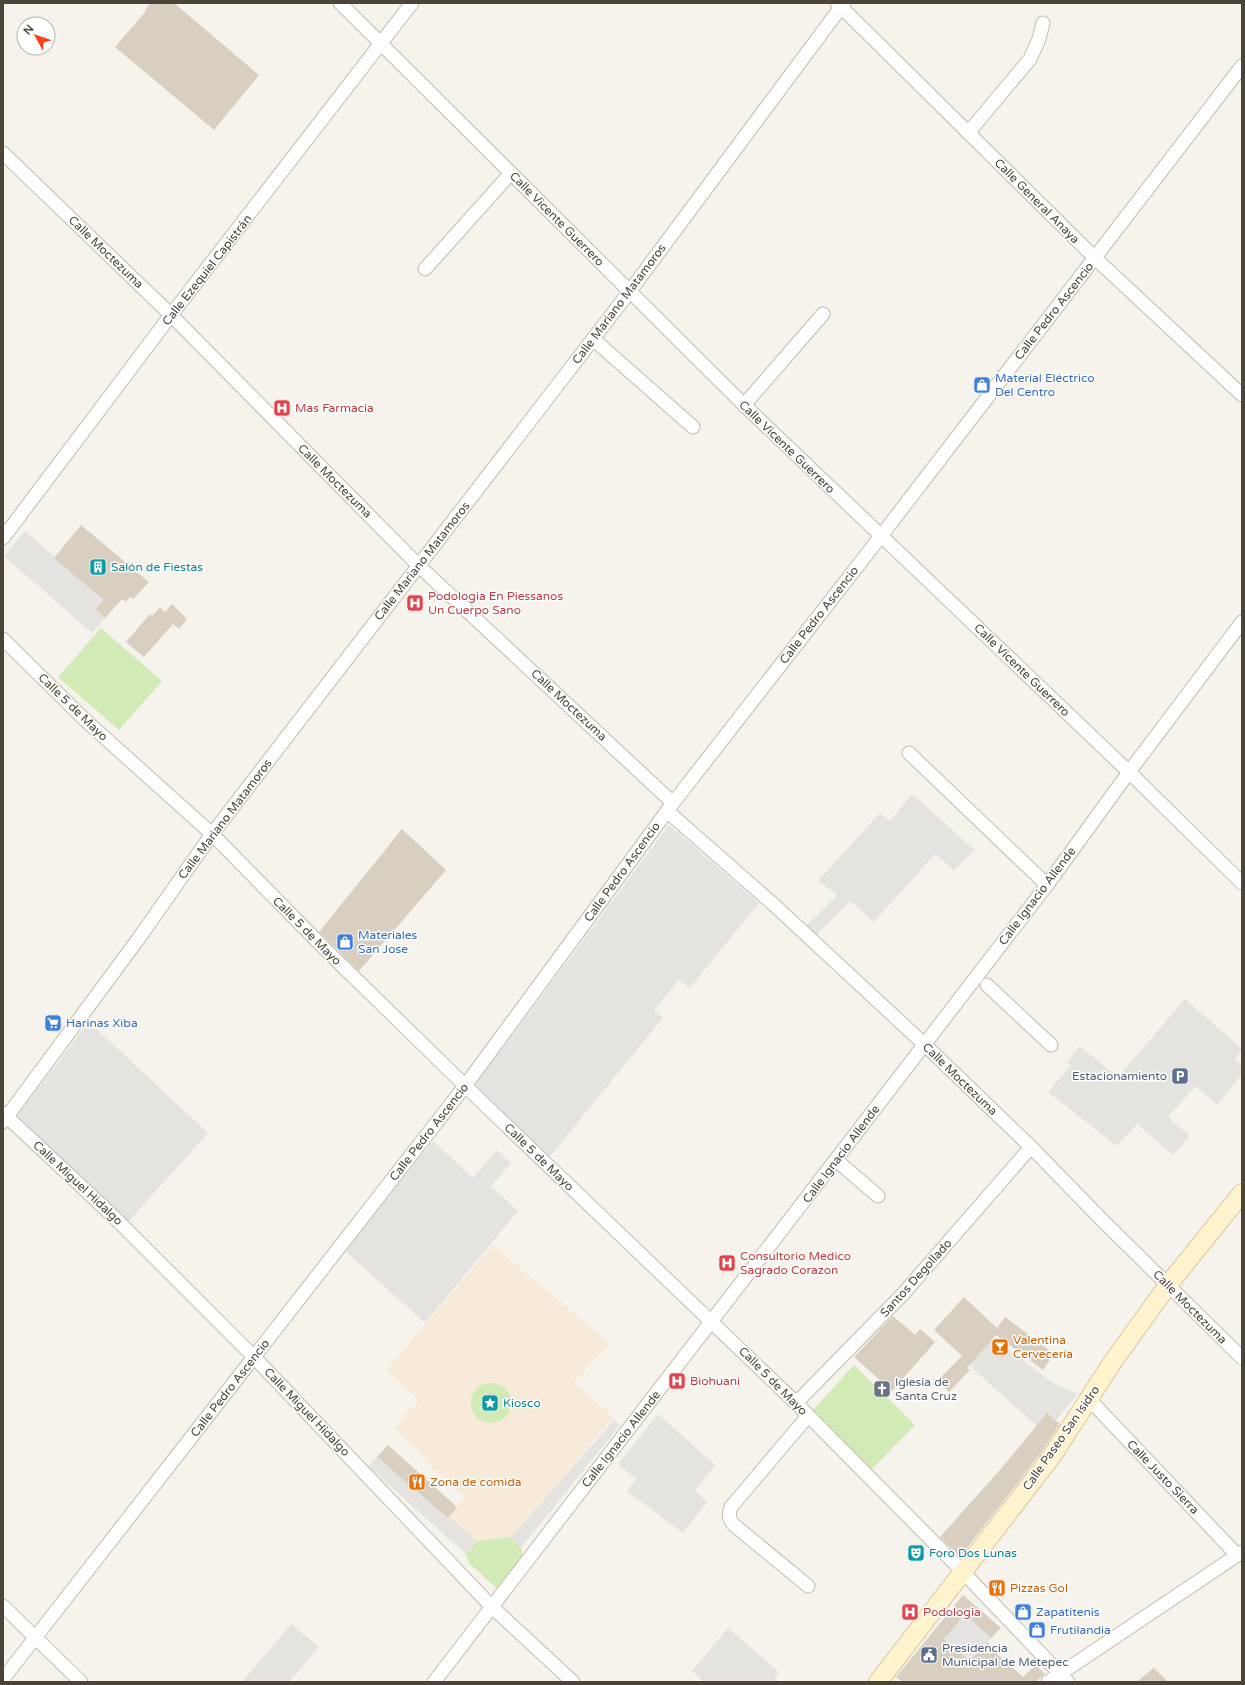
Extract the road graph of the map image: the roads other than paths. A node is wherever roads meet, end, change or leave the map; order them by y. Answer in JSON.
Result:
{"nodes":[{"id":1,"x":340,"y":3,"type":"edge"},
{"id":2,"x":412,"y":3,"type":"edge"},
{"id":3,"x":841,"y":4,"type":"edge"},
{"id":4,"x":1043,"y":23,"type":"dead end"},
{"id":5,"x":381,"y":44,"type":"junction"},
{"id":6,"x":1242,"y":66,"type":"edge"},
{"id":7,"x":968,"y":132,"type":"junction"},
{"id":8,"x":3,"y":152,"type":"edge"},
{"id":9,"x":511,"y":173,"type":"junction"},
{"id":10,"x":1095,"y":258,"type":"junction"},
{"id":11,"x":425,"y":269,"type":"dead end"},
{"id":12,"x":630,"y":291,"type":"junction"},
{"id":13,"x":823,"y":314,"type":"dead end"},
{"id":14,"x":171,"y":315,"type":"junction"},
{"id":15,"x":593,"y":339,"type":"junction"},
{"id":16,"x":1242,"y":395,"type":"edge"},
{"id":17,"x":744,"y":405,"type":"junction"},
{"id":18,"x":693,"y":427,"type":"dead end"},
{"id":19,"x":881,"y":536,"type":"junction"},
{"id":20,"x":3,"y":538,"type":"edge"},
{"id":21,"x":419,"y":566,"type":"junction"},
{"id":22,"x":1242,"y":622,"type":"edge"},
{"id":23,"x":3,"y":639,"type":"edge"},
{"id":24,"x":909,"y":753,"type":"dead end"},
{"id":25,"x":1129,"y":772,"type":"junction"},
{"id":26,"x":670,"y":807,"type":"junction"},
{"id":27,"x":212,"y":834,"type":"junction"},
{"id":28,"x":1242,"y":883,"type":"edge"},
{"id":29,"x":1047,"y":885,"type":"junction"},
{"id":30,"x":987,"y":986,"type":"dead end"},
{"id":31,"x":924,"y":1044,"type":"junction"},
{"id":32,"x":1051,"y":1045,"type":"dead end"},
{"id":33,"x":465,"y":1086,"type":"junction"},
{"id":34,"x":4,"y":1117,"type":"edge"},
{"id":35,"x":1031,"y":1148,"type":"junction"},
{"id":36,"x":836,"y":1160,"type":"junction"},
{"id":37,"x":1242,"y":1193,"type":"edge"},
{"id":38,"x":878,"y":1196,"type":"dead end"},
{"id":39,"x":1168,"y":1285,"type":"junction"},
{"id":40,"x":712,"y":1321,"type":"junction"},
{"id":41,"x":254,"y":1357,"type":"junction"},
{"id":42,"x":1242,"y":1358,"type":"edge"},
{"id":43,"x":1089,"y":1400,"type":"junction"},
{"id":44,"x":796,"y":1403,"type":"junction"},
{"id":45,"x":808,"y":1416,"type":"junction"},
{"id":46,"x":1239,"y":1554,"type":"edge"},
{"id":47,"x":963,"y":1572,"type":"junction"},
{"id":48,"x":808,"y":1586,"type":"dead end"},
{"id":49,"x":3,"y":1606,"type":"edge"},
{"id":50,"x":492,"y":1607,"type":"junction"},
{"id":51,"x":35,"y":1637,"type":"junction"},
{"id":52,"x":1064,"y":1678,"type":"edge"},
{"id":53,"x":3,"y":1679,"type":"edge"},
{"id":54,"x":81,"y":1682,"type":"edge"},
{"id":55,"x":434,"y":1682,"type":"edge"},
{"id":56,"x":573,"y":1682,"type":"edge"},
{"id":57,"x":878,"y":1682,"type":"edge"},
{"id":58,"x":1048,"y":1682,"type":"edge"}],
"edges":[{"from":1,"to":5,"type":"street","name":"Calle Vicente Guerrero"},
{"from":2,"to":5,"type":"street","name":"Calle Ezequiel Capistrán"},
{"from":3,"to":7,"type":"street","name":"Calle General Anaya"},
{"from":3,"to":12,"type":"street","name":"Calle Mariano Matamoros"},
{"from":4,"to":7,"type":"street"},
{"from":5,"to":9,"type":"street","name":"Calle Vicente Guerrero"},
{"from":5,"to":14,"type":"street","name":"Calle Ezequiel Capistrán"},
{"from":6,"to":10,"type":"street","name":"Calle Pedro Ascencio"},
{"from":7,"to":10,"type":"street","name":"Calle General Anaya"},
{"from":8,"to":14,"type":"street","name":"Calle Moctezuma"},
{"from":9,"to":11,"type":"street"},
{"from":9,"to":12,"type":"street","name":"Calle Vicente Guerrero"},
{"from":10,"to":16,"type":"street","name":"Calle General Anaya"},
{"from":10,"to":19,"type":"street","name":"Calle Pedro Ascencio"},
{"from":12,"to":15,"type":"street","name":"Calle Mariano Matamoros"},
{"from":12,"to":17,"type":"street","name":"Calle Vicente Guerrero"},
{"from":13,"to":17,"type":"street"},
{"from":14,"to":20,"type":"street","name":"Calle Ezequiel Capistrán"},
{"from":14,"to":21,"type":"street","name":"Calle Moctezuma"},
{"from":15,"to":18,"type":"street"},
{"from":15,"to":21,"type":"street","name":"Calle Mariano Matamoros"},
{"from":17,"to":19,"type":"street","name":"Calle Vicente Guerrero"},
{"from":19,"to":25,"type":"street","name":"Calle Vicente Guerrero"},
{"from":19,"to":26,"type":"street","name":"Calle Pedro Ascencio"},
{"from":21,"to":26,"type":"street","name":"Calle Moctezuma"},
{"from":21,"to":27,"type":"street","name":"Calle Mariano Matamoros"},
{"from":22,"to":25,"type":"street","name":"Calle Ignacio Allende"},
{"from":23,"to":27,"type":"street","name":"Calle 5 de Mayo"},
{"from":24,"to":29,"type":"street"},
{"from":25,"to":28,"type":"street","name":"Calle Vicente Guerrero"},
{"from":25,"to":29,"type":"street","name":"Calle Ignacio Allende"},
{"from":26,"to":31,"type":"street","name":"Calle Moctezuma"},
{"from":26,"to":33,"type":"street","name":"Calle Pedro Ascencio"},
{"from":27,"to":33,"type":"street","name":"Calle 5 de Mayo"},
{"from":27,"to":34,"type":"street","name":"Calle Mariano Matamoros"},
{"from":29,"to":31,"type":"street","name":"Calle Ignacio Allende"},
{"from":30,"to":32,"type":"street"},
{"from":31,"to":35,"type":"street","name":"Calle Moctezuma"},
{"from":31,"to":36,"type":"street","name":"Calle Ignacio Allende"},
{"from":33,"to":40,"type":"street","name":"Calle 5 de Mayo"},
{"from":33,"to":41,"type":"street","name":"Calle Pedro Ascencio"},
{"from":34,"to":41,"type":"street","name":"Calle Miguel Hidalgo"},
{"from":35,"to":39,"type":"street","name":"Calle Moctezuma"},
{"from":35,"to":44,"type":"street","name":"Santos Degollado"},
{"from":36,"to":38,"type":"street"},
{"from":36,"to":40,"type":"street","name":"Calle Ignacio Allende"},
{"from":37,"to":39,"type":"main road","name":"Calle Paseo San Isidro"},
{"from":39,"to":42,"type":"street","name":"Calle Moctezuma"},
{"from":39,"to":43,"type":"main road","name":"Calle Paseo San Isidro"},
{"from":40,"to":44,"type":"street","name":"Calle 5 de Mayo"},
{"from":40,"to":50,"type":"street","name":"Calle Ignacio Allende"},
{"from":41,"to":50,"type":"street","name":"Calle Miguel Hidalgo"},
{"from":41,"to":51,"type":"street","name":"Calle Pedro Ascencio"},
{"from":43,"to":46,"type":"street","name":"Calle Justo Sierra"},
{"from":43,"to":47,"type":"main road","name":"Calle Paseo San Isidro"},
{"from":44,"to":45,"type":"street","name":"Calle 5 de Mayo"},
{"from":45,"to":47,"type":"street","name":"Calle 5 de Mayo"},
{"from":45,"to":48,"type":"street"},
{"from":46,"to":52,"type":"street"},
{"from":47,"to":52,"type":"street","name":"Calle 5 de Mayo"},
{"from":47,"to":57,"type":"main road","name":"Calle Paseo San Isidro"},
{"from":49,"to":51,"type":"street"},
{"from":50,"to":55,"type":"street","name":"Calle Ignacio Allende"},
{"from":50,"to":56,"type":"street","name":"Calle Miguel Hidalgo"},
{"from":51,"to":53,"type":"street","name":"Calle Pedro Ascencio"},
{"from":51,"to":54,"type":"street"},
{"from":52,"to":58,"type":"street"}]}
